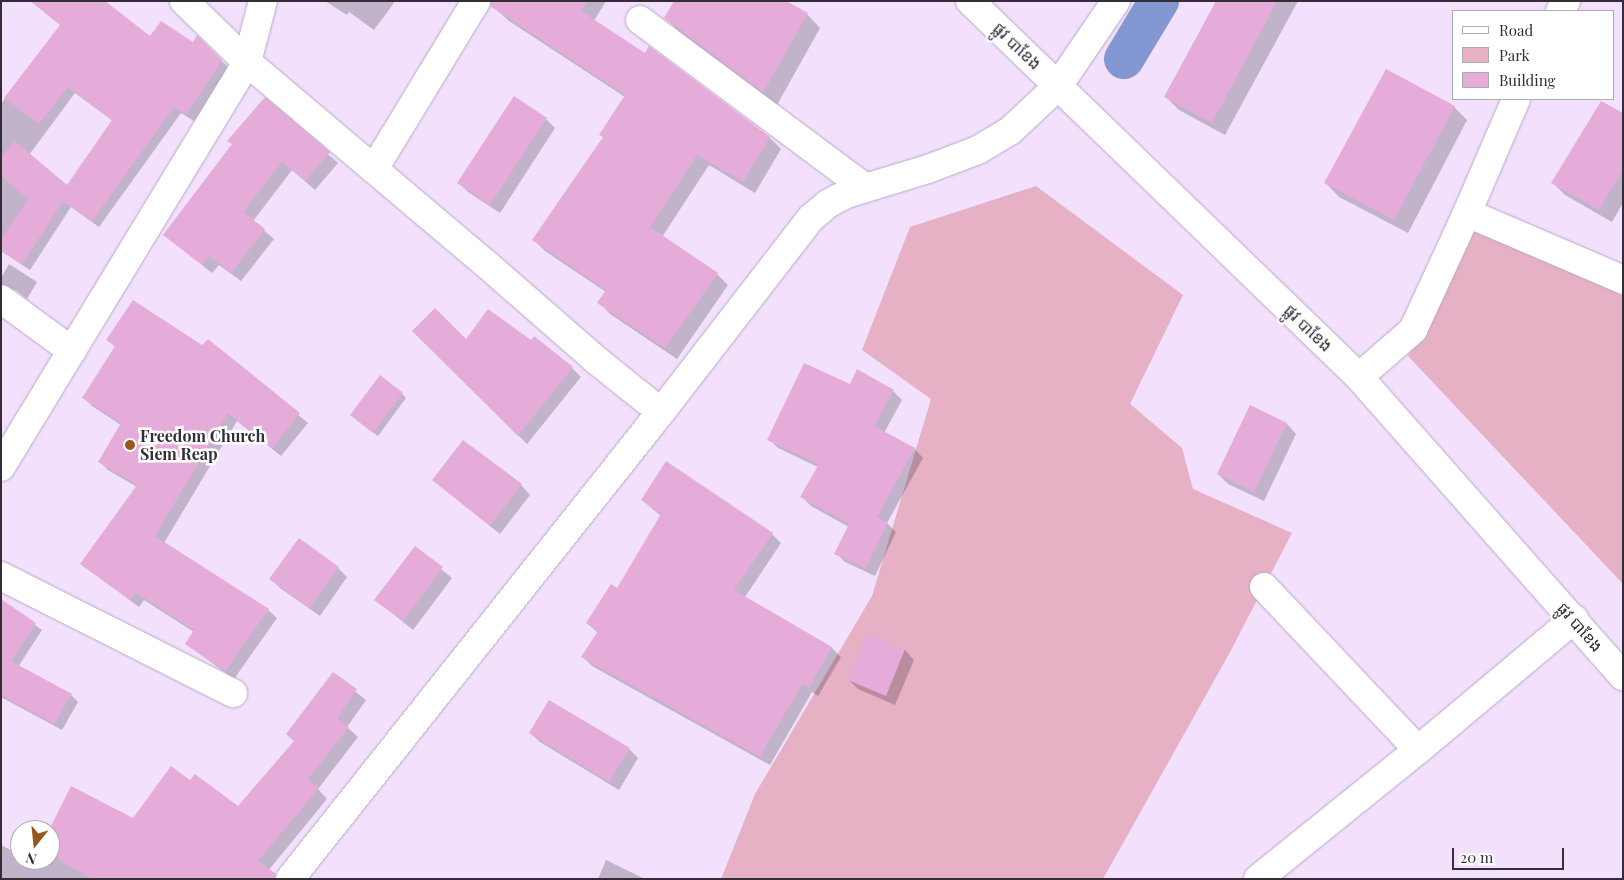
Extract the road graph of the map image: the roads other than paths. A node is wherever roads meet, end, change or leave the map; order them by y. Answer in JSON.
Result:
{"nodes":[{"id":1,"x":184,"y":1,"type":"edge"},
{"id":2,"x":263,"y":1,"type":"edge"},
{"id":3,"x":476,"y":1,"type":"edge"},
{"id":4,"x":970,"y":1,"type":"edge"},
{"id":5,"x":1116,"y":1,"type":"edge"},
{"id":6,"x":640,"y":20,"type":"dead end"},
{"id":7,"x":247,"y":62,"type":"junction"},
{"id":8,"x":1058,"y":86,"type":"junction"},
{"id":9,"x":1516,"y":100,"type":"edge"},
{"id":10,"x":374,"y":169,"type":"junction"},
{"id":11,"x":865,"y":188,"type":"junction"},
{"id":12,"x":1467,"y":213,"type":"junction"},
{"id":13,"x":1623,"y":280,"type":"edge"},
{"id":14,"x":1,"y":299,"type":"edge"},
{"id":15,"x":72,"y":351,"type":"junction"},
{"id":16,"x":1359,"y":377,"type":"junction"},
{"id":17,"x":662,"y":412,"type":"junction"},
{"id":18,"x":1,"y":468,"type":"edge"},
{"id":19,"x":1,"y":576,"type":"edge"},
{"id":20,"x":1264,"y":587,"type":"dead end"},
{"id":21,"x":1574,"y":619,"type":"junction"},
{"id":22,"x":1623,"y":676,"type":"edge"},
{"id":23,"x":233,"y":693,"type":"dead end"},
{"id":24,"x":1418,"y":750,"type":"junction"},
{"id":25,"x":290,"y":879,"type":"edge"},
{"id":26,"x":1258,"y":879,"type":"edge"}],
"edges":[{"from":1,"to":7,"type":"street"},
{"from":2,"to":7,"type":"street"},
{"from":3,"to":10,"type":"street"},
{"from":4,"to":8,"type":"street","name":"ផ្លូវ បាខែង"},
{"from":5,"to":8,"type":"street"},
{"from":6,"to":11,"type":"street"},
{"from":7,"to":10,"type":"street"},
{"from":7,"to":15,"type":"street"},
{"from":8,"to":11,"type":"street"},
{"from":8,"to":16,"type":"street","name":"ផ្លូវ បាខែង"},
{"from":9,"to":12,"type":"street"},
{"from":10,"to":17,"type":"street"},
{"from":11,"to":17,"type":"street"},
{"from":12,"to":13,"type":"street"},
{"from":12,"to":16,"type":"street"},
{"from":14,"to":15,"type":"street"},
{"from":15,"to":18,"type":"street"},
{"from":16,"to":21,"type":"street","name":"ផ្លូវ បាខែង"},
{"from":17,"to":25,"type":"street"},
{"from":19,"to":23,"type":"street"},
{"from":20,"to":24,"type":"street"},
{"from":21,"to":22,"type":"street","name":"ផ្លូវ បាខែង"},
{"from":21,"to":24,"type":"street"},
{"from":24,"to":26,"type":"street"}]}
